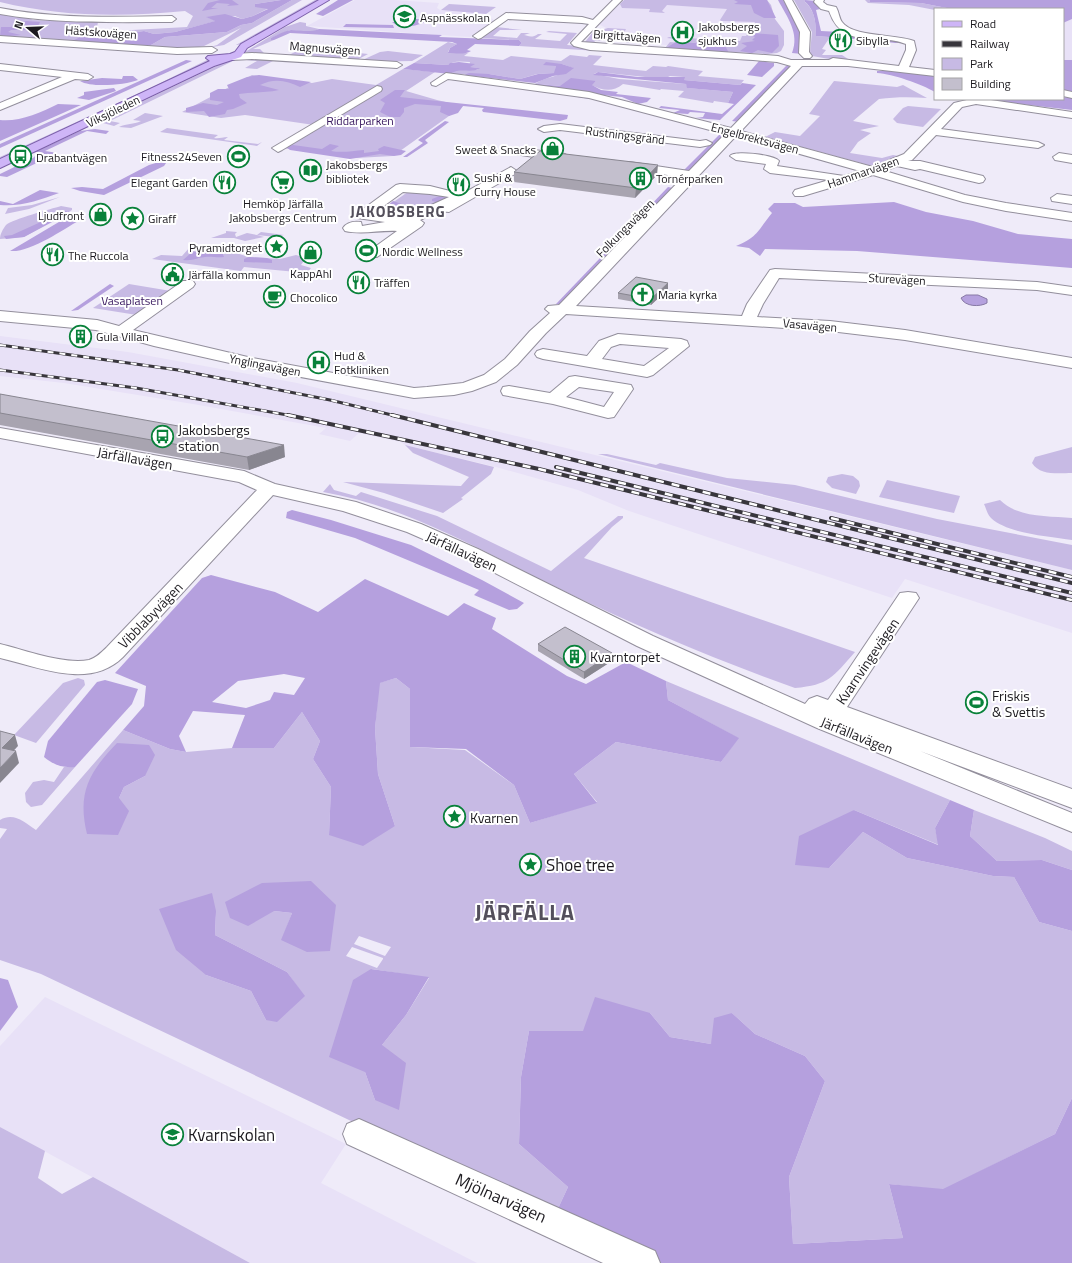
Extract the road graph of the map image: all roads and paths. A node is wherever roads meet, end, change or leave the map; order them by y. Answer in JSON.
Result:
{"nodes":[{"id":1,"x":311,"y":0,"type":"edge"},
{"id":2,"x":325,"y":0,"type":"edge"},
{"id":3,"x":618,"y":0,"type":"edge"},
{"id":4,"x":788,"y":0,"type":"edge"},
{"id":5,"x":820,"y":0,"type":"edge"},
{"id":6,"x":0,"y":11,"type":"edge"},
{"id":7,"x":172,"y":19,"type":"dead end"},
{"id":8,"x":595,"y":23,"type":"junction"},
{"id":9,"x":545,"y":24,"type":"junction"},
{"id":10,"x":526,"y":27,"type":"dead end"},
{"id":11,"x":571,"y":31,"type":"dead end"},
{"id":12,"x":586,"y":32,"type":"junction"},
{"id":13,"x":478,"y":36,"type":"dead end"},
{"id":14,"x":0,"y":39,"type":"edge"},
{"id":15,"x":237,"y":49,"type":"junction"},
{"id":16,"x":208,"y":54,"type":"junction"},
{"id":17,"x":252,"y":56,"type":"junction"},
{"id":18,"x":783,"y":57,"type":"junction"},
{"id":19,"x":228,"y":58,"type":"junction"},
{"id":20,"x":805,"y":60,"type":"junction"},
{"id":21,"x":397,"y":65,"type":"dead end"},
{"id":22,"x":0,"y":67,"type":"edge"},
{"id":23,"x":903,"y":69,"type":"junction"},
{"id":24,"x":934,"y":73,"type":"edge"},
{"id":25,"x":74,"y":76,"type":"junction"},
{"id":26,"x":88,"y":77,"type":"dead end"},
{"id":27,"x":436,"y":83,"type":"dead end"},
{"id":28,"x":377,"y":89,"type":"dead end"},
{"id":29,"x":0,"y":107,"type":"edge"},
{"id":30,"x":1072,"y":115,"type":"edge"},
{"id":31,"x":728,"y":125,"type":"junction"},
{"id":32,"x":544,"y":129,"type":"dead end"},
{"id":33,"x":932,"y":131,"type":"junction"},
{"id":34,"x":706,"y":143,"type":"junction"},
{"id":35,"x":1038,"y":145,"type":"dead end"},
{"id":36,"x":278,"y":148,"type":"dead end"},
{"id":37,"x":519,"y":152,"type":"dead end"},
{"id":38,"x":697,"y":153,"type":"dead end"},
{"id":39,"x":0,"y":154,"type":"edge"},
{"id":40,"x":736,"y":156,"type":"dead end"},
{"id":41,"x":1059,"y":158,"type":"dead end"},
{"id":42,"x":575,"y":159,"type":"edge"},
{"id":43,"x":1072,"y":159,"type":"edge"},
{"id":44,"x":895,"y":162,"type":"junction"},
{"id":45,"x":0,"y":164,"type":"edge"},
{"id":46,"x":614,"y":164,"type":"edge"},
{"id":47,"x":686,"y":170,"type":"junction"},
{"id":48,"x":874,"y":170,"type":"junction"},
{"id":49,"x":511,"y":171,"type":"dead end"},
{"id":50,"x":846,"y":179,"type":"junction"},
{"id":51,"x":979,"y":180,"type":"dead end"},
{"id":52,"x":799,"y":193,"type":"dead end"},
{"id":53,"x":1057,"y":198,"type":"dead end"},
{"id":54,"x":1072,"y":200,"type":"edge"},
{"id":55,"x":1072,"y":218,"type":"edge"},
{"id":56,"x":412,"y":222,"type":"junction"},
{"id":57,"x":356,"y":225,"type":"dead end"},
{"id":58,"x":372,"y":254,"type":"dead end"},
{"id":59,"x":570,"y":283,"type":"dead end"},
{"id":60,"x":188,"y":284,"type":"dead end"},
{"id":61,"x":559,"y":294,"type":"dead end"},
{"id":62,"x":1068,"y":294,"type":"edge"},
{"id":63,"x":546,"y":308,"type":"junction"},
{"id":64,"x":563,"y":310,"type":"junction"},
{"id":65,"x":0,"y":316,"type":"edge"},
{"id":66,"x":748,"y":320,"type":"junction"},
{"id":67,"x":122,"y":331,"type":"junction"},
{"id":68,"x":536,"y":334,"type":"junction"},
{"id":69,"x":543,"y":354,"type":"dead end"},
{"id":70,"x":591,"y":362,"type":"dead end"},
{"id":71,"x":1072,"y":363,"type":"edge"},
{"id":72,"x":509,"y":391,"type":"dead end"},
{"id":73,"x":554,"y":399,"type":"dead end"},
{"id":74,"x":0,"y":433,"type":"edge"},
{"id":75,"x":0,"y":444,"type":"edge"},
{"id":76,"x":269,"y":488,"type":"junction"},
{"id":77,"x":908,"y":598,"type":"dead end"},
{"id":78,"x":0,"y":651,"type":"edge"},
{"id":79,"x":829,"y":716,"type":"junction"},
{"id":80,"x":1072,"y":800,"type":"edge"},
{"id":81,"x":1072,"y":823,"type":"edge"},
{"id":82,"x":359,"y":1134,"type":"dead end"},
{"id":83,"x":634,"y":1261,"type":"edge"}],
"edges":[{"from":1,"to":15,"type":"main road"},
{"from":2,"to":15,"type":"main road"},
{"from":3,"to":8,"type":"street","name":"Birgittavägen"},
{"from":4,"to":20,"type":"street"},
{"from":5,"to":23,"type":"street"},
{"from":6,"to":7,"type":"street"},
{"from":8,"to":9,"type":"street","name":"Birgittavägen"},
{"from":8,"to":12,"type":"street","name":"Birgittavägen"},
{"from":9,"to":10,"type":"street"},
{"from":9,"to":13,"type":"street","name":"Birgittavägen"},
{"from":11,"to":12,"type":"street"},
{"from":12,"to":18,"type":"street","name":"Birgittavägen"},
{"from":14,"to":16,"type":"street","name":"Hästskovägen"},
{"from":15,"to":16,"type":"main road"},
{"from":15,"to":17,"type":"street","name":"Magnusvägen"},
{"from":15,"to":19,"type":"main road","name":"Viksjöleden"},
{"from":16,"to":19,"type":"main road"},
{"from":16,"to":39,"type":"main road","name":"Viksjöleden"},
{"from":17,"to":19,"type":"street","name":"Magnusvägen"},
{"from":17,"to":21,"type":"street","name":"Magnusvägen"},
{"from":18,"to":20,"type":"street","name":"Birgittavägen"},
{"from":18,"to":31,"type":"street","name":"Folkungavägen"},
{"from":19,"to":45,"type":"main road","name":"Viksjöleden"},
{"from":20,"to":23,"type":"street","name":"Birgittavägen"},
{"from":20,"to":31,"type":"street","name":"Folkungavägen"},
{"from":22,"to":25,"type":"street"},
{"from":23,"to":24,"type":"street","name":"Birgittavägen"},
{"from":25,"to":26,"type":"street"},
{"from":25,"to":29,"type":"street"},
{"from":27,"to":31,"type":"street","name":"Engelbrektsvägen"},
{"from":28,"to":36,"type":"street"},
{"from":30,"to":33,"type":"street","name":"Hammarvägen"},
{"from":31,"to":34,"type":"street","name":"Folkungavägen"},
{"from":31,"to":47,"type":"street","name":"Folkungavägen"},
{"from":31,"to":48,"type":"street","name":"Engelbrektsvägen"},
{"from":32,"to":34,"type":"street","name":"Rustningsgränd"},
{"from":33,"to":35,"type":"street"},
{"from":33,"to":44,"type":"street","name":"Hammarvägen"},
{"from":34,"to":38,"type":"street","name":"Folkungavägen"},
{"from":37,"to":42,"type":"street"},
{"from":40,"to":50,"type":"street"},
{"from":41,"to":43,"type":"street"},
{"from":44,"to":48,"type":"street","name":"Hammarvägen"},
{"from":44,"to":51,"type":"street"},
{"from":46,"to":47,"type":"street"},
{"from":47,"to":59,"type":"street","name":"Folkungavägen"},
{"from":47,"to":64,"type":"street","name":"Folkungavägen"},
{"from":48,"to":50,"type":"street","name":"Hammarvägen"},
{"from":48,"to":55,"type":"street","name":"Engelbrektsvägen"},
{"from":49,"to":56,"type":"street"},
{"from":50,"to":52,"type":"street","name":"Hammarvägen"},
{"from":53,"to":54,"type":"street"},
{"from":56,"to":56,"type":"street"},
{"from":56,"to":57,"type":"street"},
{"from":56,"to":58,"type":"street"},
{"from":60,"to":67,"type":"street"},
{"from":61,"to":63,"type":"street"},
{"from":62,"to":66,"type":"street","name":"Sturevägen"},
{"from":63,"to":64,"type":"street","name":"Vasavägen"},
{"from":63,"to":68,"type":"street","name":"Ynglingavägen"},
{"from":64,"to":66,"type":"street","name":"Vasavägen"},
{"from":64,"to":68,"type":"street","name":"Ynglingavägen"},
{"from":65,"to":67,"type":"street","name":"Ynglingavägen"},
{"from":66,"to":71,"type":"street","name":"Vasavägen"},
{"from":67,"to":68,"type":"street","name":"Ynglingavägen"},
{"from":69,"to":70,"type":"street"},
{"from":72,"to":73,"type":"street"},
{"from":74,"to":76,"type":"street","name":"Järfällavägen"},
{"from":75,"to":76,"type":"street","name":"Järfällavägen"},
{"from":76,"to":78,"type":"street","name":"Vibblabyvägen"},
{"from":76,"to":79,"type":"street","name":"Järfällavägen"},
{"from":77,"to":79,"type":"street","name":"Kvarnvingevägen"},
{"from":79,"to":80,"type":"street","name":"Järfällavägen"},
{"from":79,"to":81,"type":"street","name":"Järfällavägen"},
{"from":82,"to":83,"type":"street","name":"Mjölnarvägen"}]}
